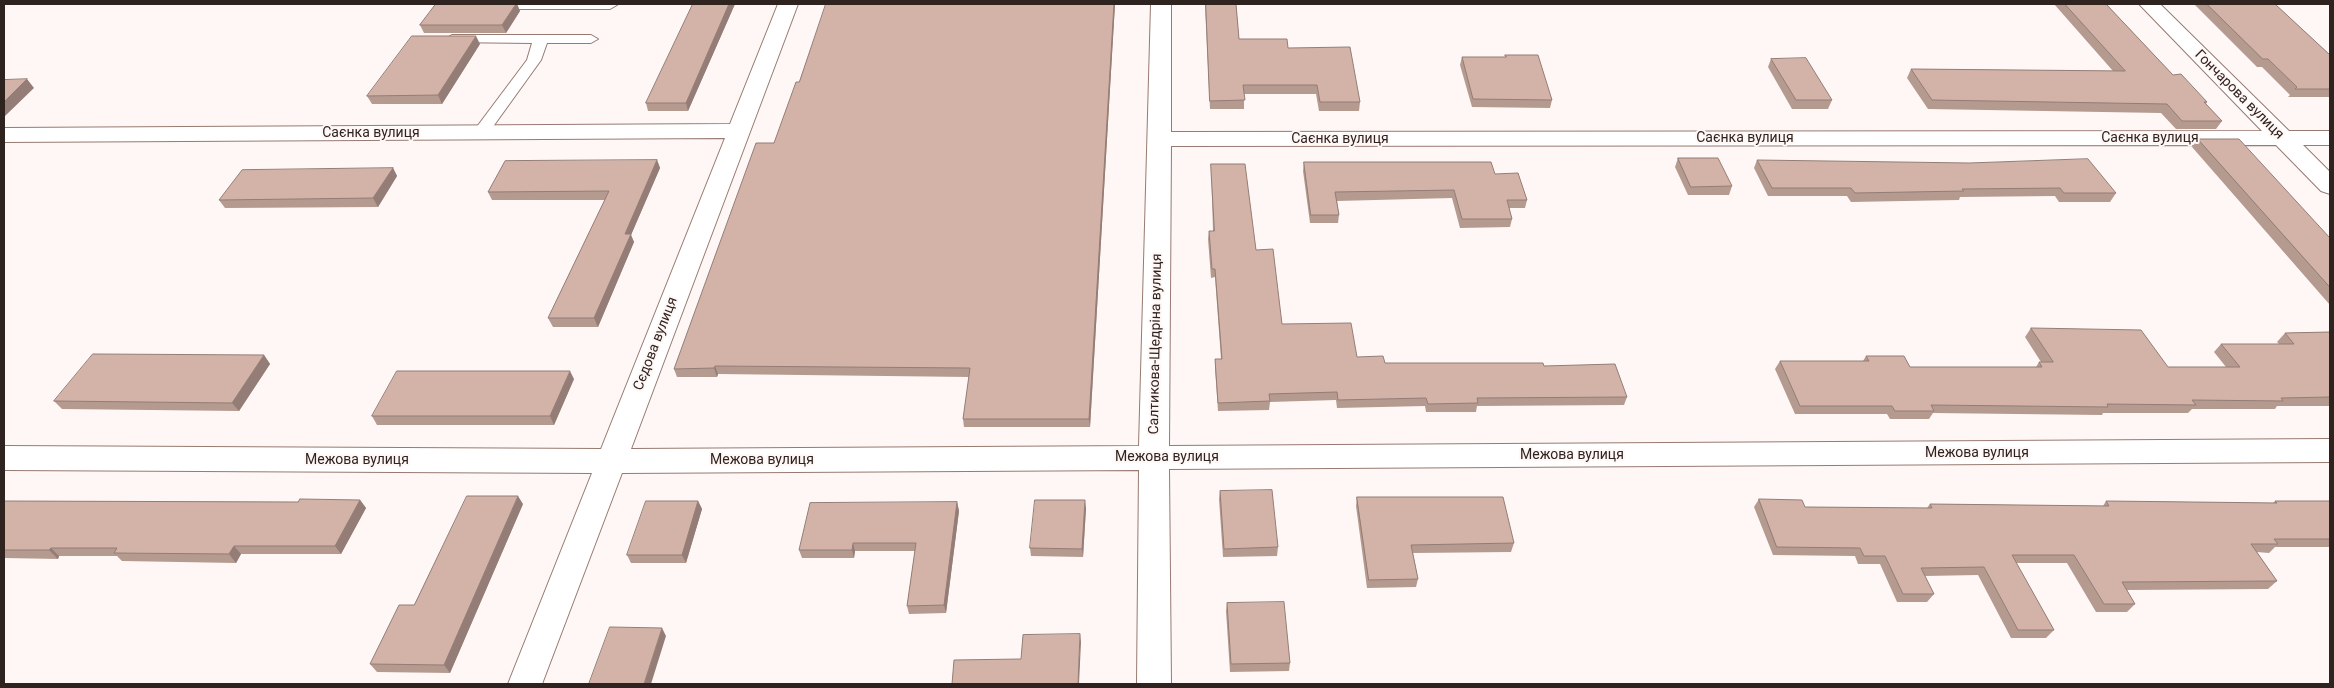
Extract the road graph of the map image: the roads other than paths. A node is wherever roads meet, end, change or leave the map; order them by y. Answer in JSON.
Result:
{"nodes":[{"id":1,"x":535,"y":4,"type":"edge"},
{"id":2,"x":788,"y":4,"type":"edge"},
{"id":3,"x":1161,"y":4,"type":"edge"},
{"id":4,"x":2149,"y":4,"type":"edge"},
{"id":5,"x":475,"y":5,"type":"edge"},
{"id":6,"x":610,"y":5,"type":"edge"},
{"id":7,"x":439,"y":39,"type":"edge"},
{"id":8,"x":541,"y":39,"type":"junction"},
{"id":9,"x":591,"y":39,"type":"dead end"},
{"id":10,"x":739,"y":131,"type":"junction"},
{"id":11,"x":481,"y":132,"type":"junction"},
{"id":12,"x":4,"y":135,"type":"edge"},
{"id":13,"x":2281,"y":138,"type":"junction"},
{"id":14,"x":2330,"y":138,"type":"edge"},
{"id":15,"x":1159,"y":139,"type":"junction"},
{"id":16,"x":2330,"y":186,"type":"edge"},
{"id":17,"x":2330,"y":451,"type":"edge"},
{"id":18,"x":1154,"y":457,"type":"junction"},
{"id":19,"x":4,"y":458,"type":"edge"},
{"id":20,"x":611,"y":461,"type":"junction"},
{"id":21,"x":524,"y":684,"type":"edge"},
{"id":22,"x":1154,"y":684,"type":"edge"}],
"edges":[{"from":1,"to":5,"type":"lane"},
{"from":1,"to":6,"type":"lane"},
{"from":2,"to":10,"type":"street","name":"Сєдова вулиця"},
{"from":3,"to":15,"type":"street","name":"Салтикова-Щедріна вулиця"},
{"from":4,"to":13,"type":"street","name":"Гончарова вулиця"},
{"from":7,"to":8,"type":"lane"},
{"from":8,"to":9,"type":"lane"},
{"from":8,"to":11,"type":"lane"},
{"from":10,"to":11,"type":"street","name":"Саєнка вулиця"},
{"from":10,"to":20,"type":"street","name":"Сєдова вулиця"},
{"from":11,"to":12,"type":"street","name":"Саєнка вулиця"},
{"from":13,"to":14,"type":"street","name":"Саєнка вулиця"},
{"from":13,"to":15,"type":"street","name":"Саєнка вулиця"},
{"from":13,"to":16,"type":"street","name":"Гончарова вулиця"},
{"from":15,"to":18,"type":"street","name":"Салтикова-Щедріна вулиця"},
{"from":17,"to":18,"type":"street","name":"Межова вулиця"},
{"from":18,"to":20,"type":"street","name":"Межова вулиця"},
{"from":18,"to":22,"type":"street","name":"Салтикова-Щедріна вулиця"},
{"from":19,"to":20,"type":"street","name":"Межова вулиця"},
{"from":20,"to":21,"type":"street","name":"Сєдова вулиця"}]}
